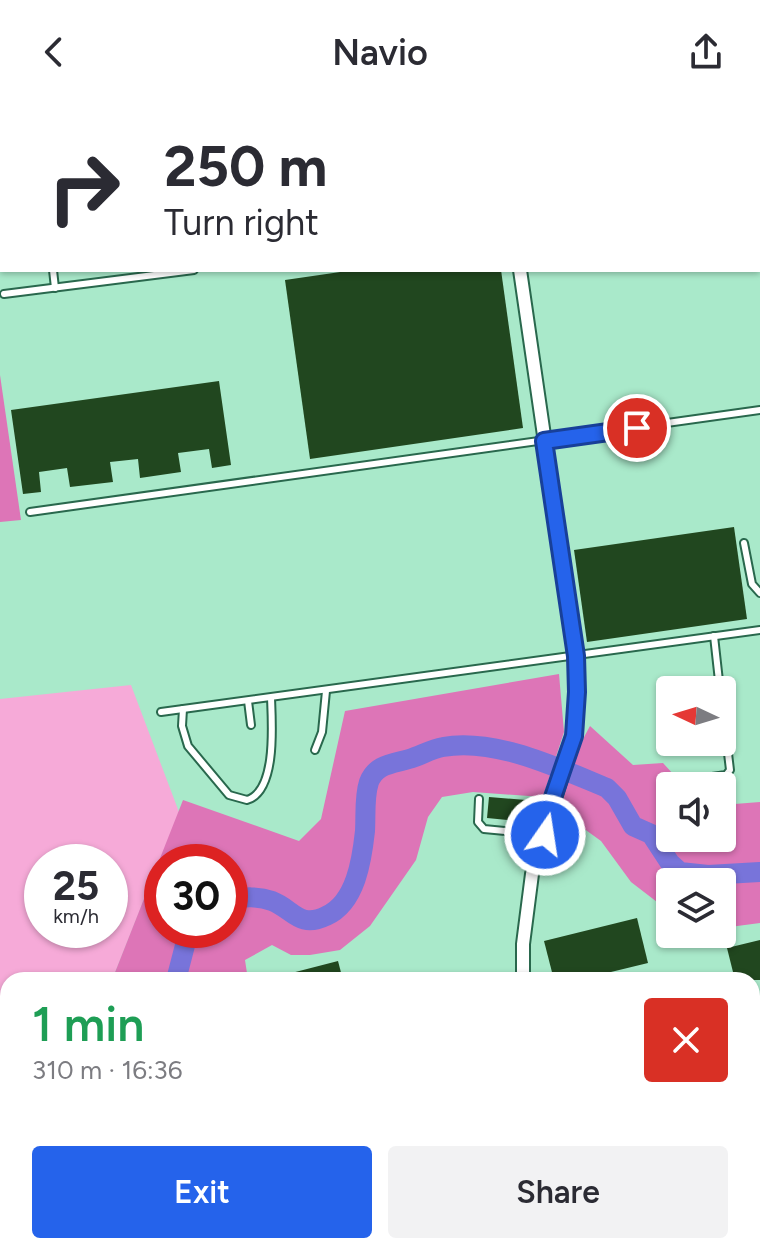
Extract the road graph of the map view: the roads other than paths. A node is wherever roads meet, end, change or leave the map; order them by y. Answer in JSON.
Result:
{"nodes":[{"id":1,"x":53,"y":272,"type":"edge"},
{"id":2,"x":179,"y":272,"type":"edge"},
{"id":3,"x":520,"y":272,"type":"edge"},
{"id":4,"x":55,"y":288,"type":"junction"},
{"id":5,"x":4,"y":294,"type":"dead end"},
{"id":6,"x":760,"y":410,"type":"edge"},
{"id":7,"x":544,"y":441,"type":"junction"},
{"id":8,"x":30,"y":512,"type":"dead end"},
{"id":9,"x":744,"y":543,"type":"dead end"},
{"id":10,"x":760,"y":593,"type":"edge"},
{"id":11,"x":760,"y":630,"type":"edge"},
{"id":12,"x":714,"y":636,"type":"junction"},
{"id":13,"x":576,"y":656,"type":"junction"},
{"id":14,"x":718,"y":676,"type":"edge"},
{"id":15,"x":326,"y":691,"type":"junction"},
{"id":16,"x":271,"y":698,"type":"junction"},
{"id":17,"x":248,"y":701,"type":"junction"},
{"id":18,"x":183,"y":709,"type":"junction"},
{"id":19,"x":161,"y":712,"type":"dead end"},
{"id":20,"x":251,"y":725,"type":"dead end"},
{"id":21,"x":315,"y":750,"type":"dead end"},
{"id":22,"x":479,"y":799,"type":"dead end"},
{"id":23,"x":545,"y":835,"type":"junction"},
{"id":24,"x":523,"y":972,"type":"edge"}],
"edges":[{"from":1,"to":4,"type":"lane"},
{"from":2,"to":4,"type":"lane"},
{"from":3,"to":7,"type":"street"},
{"from":4,"to":5,"type":"lane"},
{"from":6,"to":7,"type":"lane"},
{"from":7,"to":8,"type":"lane"},
{"from":7,"to":13,"type":"street"},
{"from":9,"to":10,"type":"lane"},
{"from":11,"to":12,"type":"lane"},
{"from":12,"to":13,"type":"lane"},
{"from":12,"to":14,"type":"lane"},
{"from":13,"to":15,"type":"lane"},
{"from":13,"to":23,"type":"street"},
{"from":15,"to":16,"type":"lane"},
{"from":15,"to":21,"type":"lane"},
{"from":16,"to":17,"type":"lane"},
{"from":16,"to":18,"type":"lane"},
{"from":17,"to":18,"type":"lane"},
{"from":17,"to":20,"type":"lane"},
{"from":18,"to":19,"type":"lane"},
{"from":22,"to":23,"type":"lane"},
{"from":23,"to":24,"type":"street"}]}
